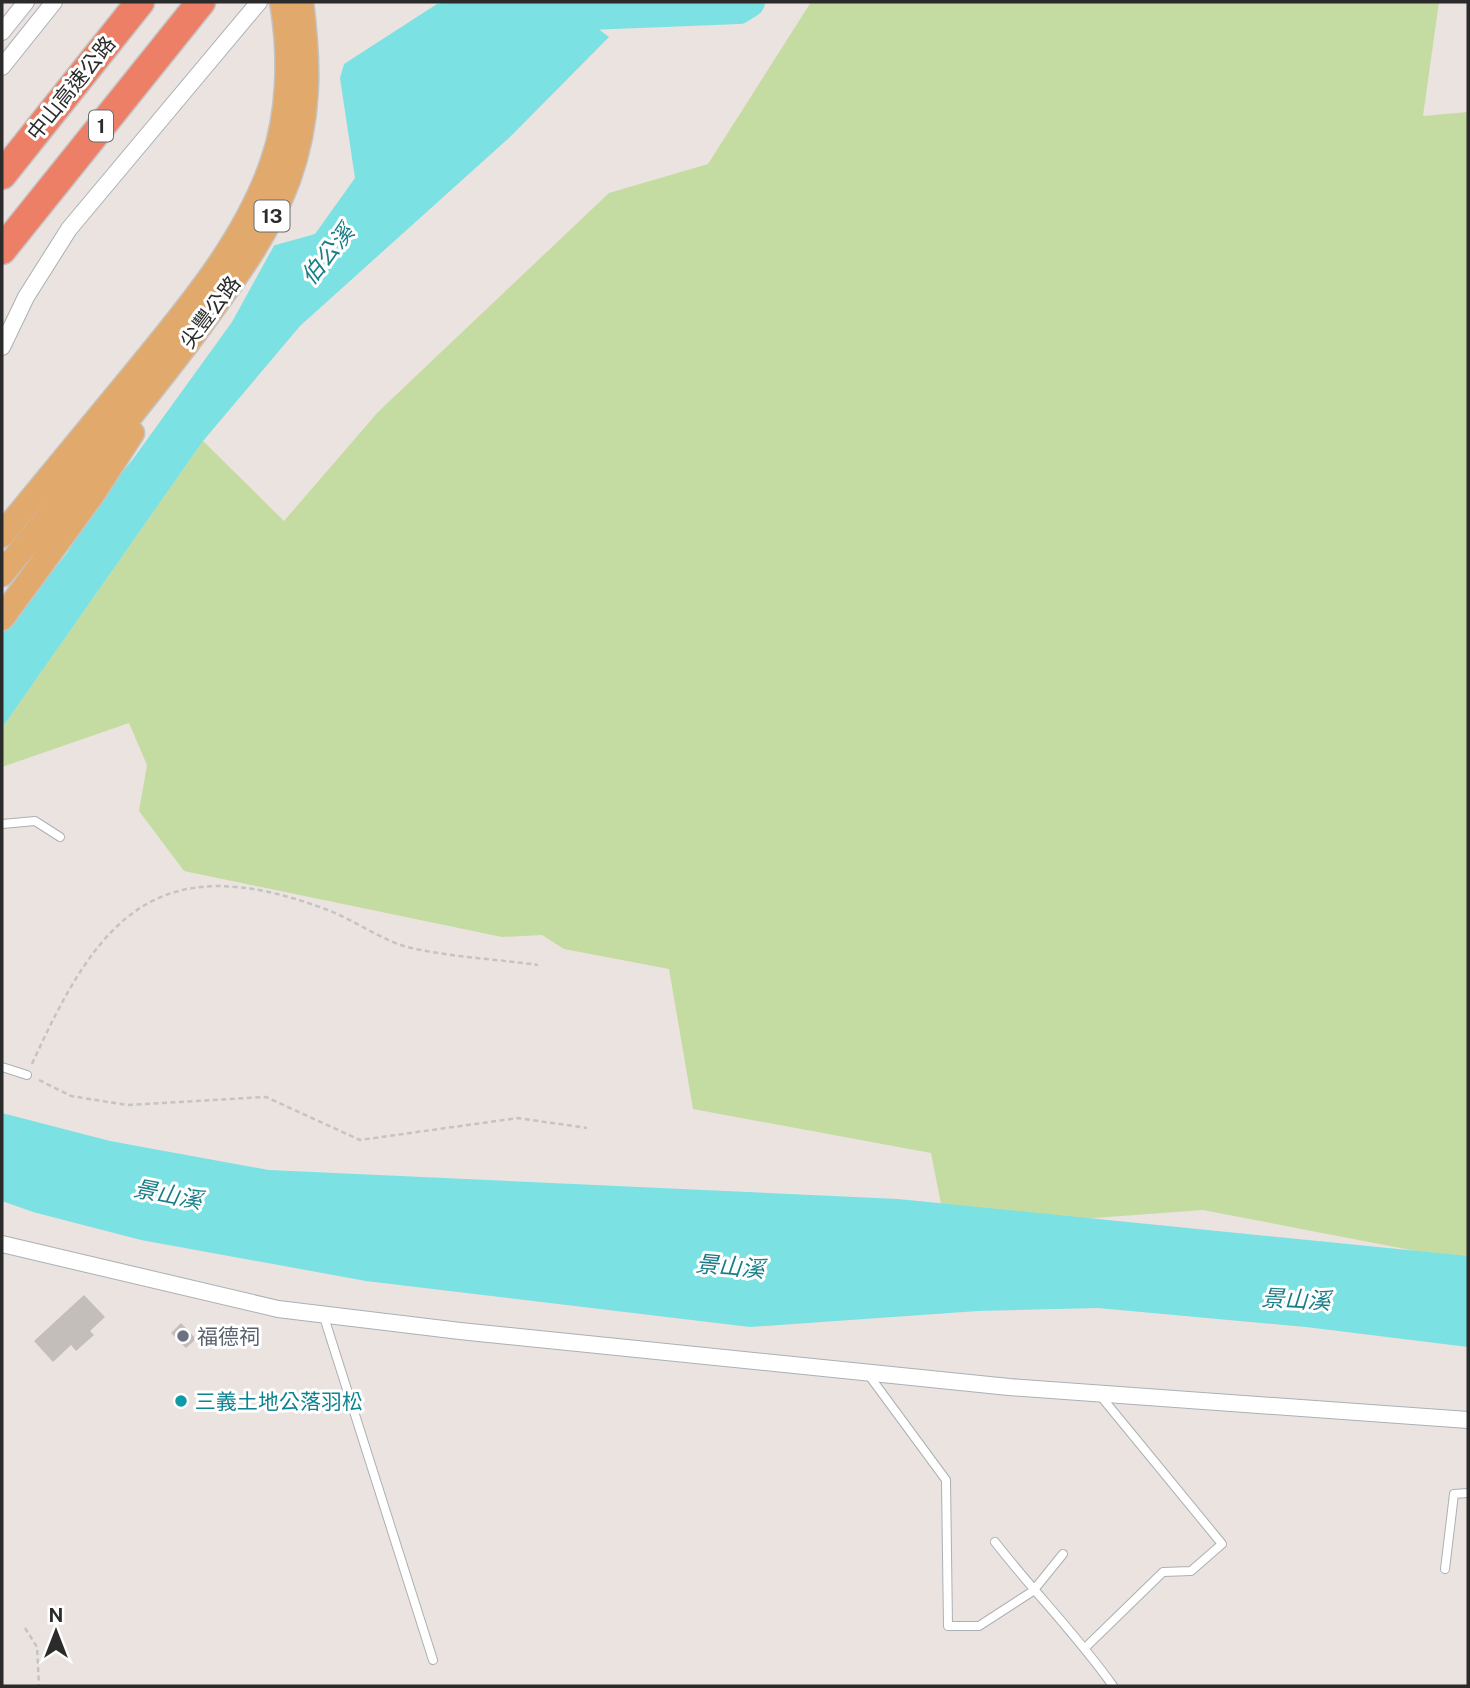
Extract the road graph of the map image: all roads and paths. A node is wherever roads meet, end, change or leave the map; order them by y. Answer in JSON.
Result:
{"nodes":[{"id":1,"x":26,"y":2,"type":"edge"},
{"id":2,"x":54,"y":2,"type":"edge"},
{"id":3,"x":140,"y":2,"type":"edge"},
{"id":4,"x":201,"y":2,"type":"edge"},
{"id":5,"x":259,"y":2,"type":"edge"},
{"id":6,"x":282,"y":2,"type":"edge"},
{"id":7,"x":301,"y":2,"type":"edge"},
{"id":8,"x":2,"y":32,"type":"edge"},
{"id":9,"x":2,"y":67,"type":"edge"},
{"id":10,"x":2,"y":175,"type":"edge"},
{"id":11,"x":2,"y":250,"type":"edge"},
{"id":12,"x":2,"y":347,"type":"edge"},
{"id":13,"x":146,"y":397,"type":"junction"},
{"id":14,"x":2,"y":535,"type":"edge"},
{"id":15,"x":2,"y":574,"type":"edge"},
{"id":16,"x":2,"y":618,"type":"edge"},
{"id":17,"x":2,"y":824,"type":"edge"},
{"id":18,"x":60,"y":837,"type":"dead end"},
{"id":19,"x":538,"y":965,"type":"dead end"},
{"id":20,"x":2,"y":1067,"type":"edge"},
{"id":21,"x":27,"y":1074,"type":"junction"},
{"id":22,"x":587,"y":1128,"type":"dead end"},
{"id":23,"x":2,"y":1244,"type":"edge"},
{"id":24,"x":323,"y":1314,"type":"junction"},
{"id":25,"x":867,"y":1371,"type":"junction"},
{"id":26,"x":1099,"y":1394,"type":"junction"},
{"id":27,"x":1468,"y":1420,"type":"edge"},
{"id":28,"x":1468,"y":1493,"type":"edge"},
{"id":29,"x":995,"y":1542,"type":"dead end"},
{"id":30,"x":1063,"y":1554,"type":"dead end"},
{"id":31,"x":1445,"y":1569,"type":"dead end"},
{"id":32,"x":1033,"y":1591,"type":"junction"},
{"id":33,"x":25,"y":1628,"type":"dead end"},
{"id":34,"x":1086,"y":1647,"type":"junction"},
{"id":35,"x":433,"y":1660,"type":"dead end"},
{"id":36,"x":41,"y":1686,"type":"edge"},
{"id":37,"x":49,"y":1686,"type":"edge"},
{"id":38,"x":1113,"y":1686,"type":"edge"}],
"edges":[{"from":1,"to":8,"type":"street"},
{"from":2,"to":9,"type":"street"},
{"from":3,"to":10,"type":"highway","name":"中山高速公路","number":"1"},
{"from":4,"to":11,"type":"highway","number":"1"},
{"from":5,"to":12,"type":"street"},
{"from":6,"to":14,"type":"main road","name":"尖豐公路","number":"13"},
{"from":7,"to":13,"type":"main road","name":"尖豐公路","number":"13"},
{"from":13,"to":15,"type":"main road","name":"尖豐公路","number":"13"},
{"from":13,"to":16,"type":"main road"},
{"from":17,"to":18,"type":"lane"},
{"from":19,"to":21,"type":"path"},
{"from":20,"to":21,"type":"lane"},
{"from":21,"to":22,"type":"path"},
{"from":23,"to":24,"type":"street"},
{"from":24,"to":25,"type":"street"},
{"from":24,"to":35,"type":"lane"},
{"from":25,"to":26,"type":"street"},
{"from":25,"to":32,"type":"lane"},
{"from":26,"to":27,"type":"street"},
{"from":26,"to":34,"type":"lane"},
{"from":28,"to":31,"type":"lane"},
{"from":29,"to":32,"type":"lane"},
{"from":30,"to":32,"type":"lane"},
{"from":32,"to":34,"type":"lane"},
{"from":33,"to":36,"type":"path"},
{"from":34,"to":38,"type":"lane"},
{"from":36,"to":37,"type":"path"}]}
